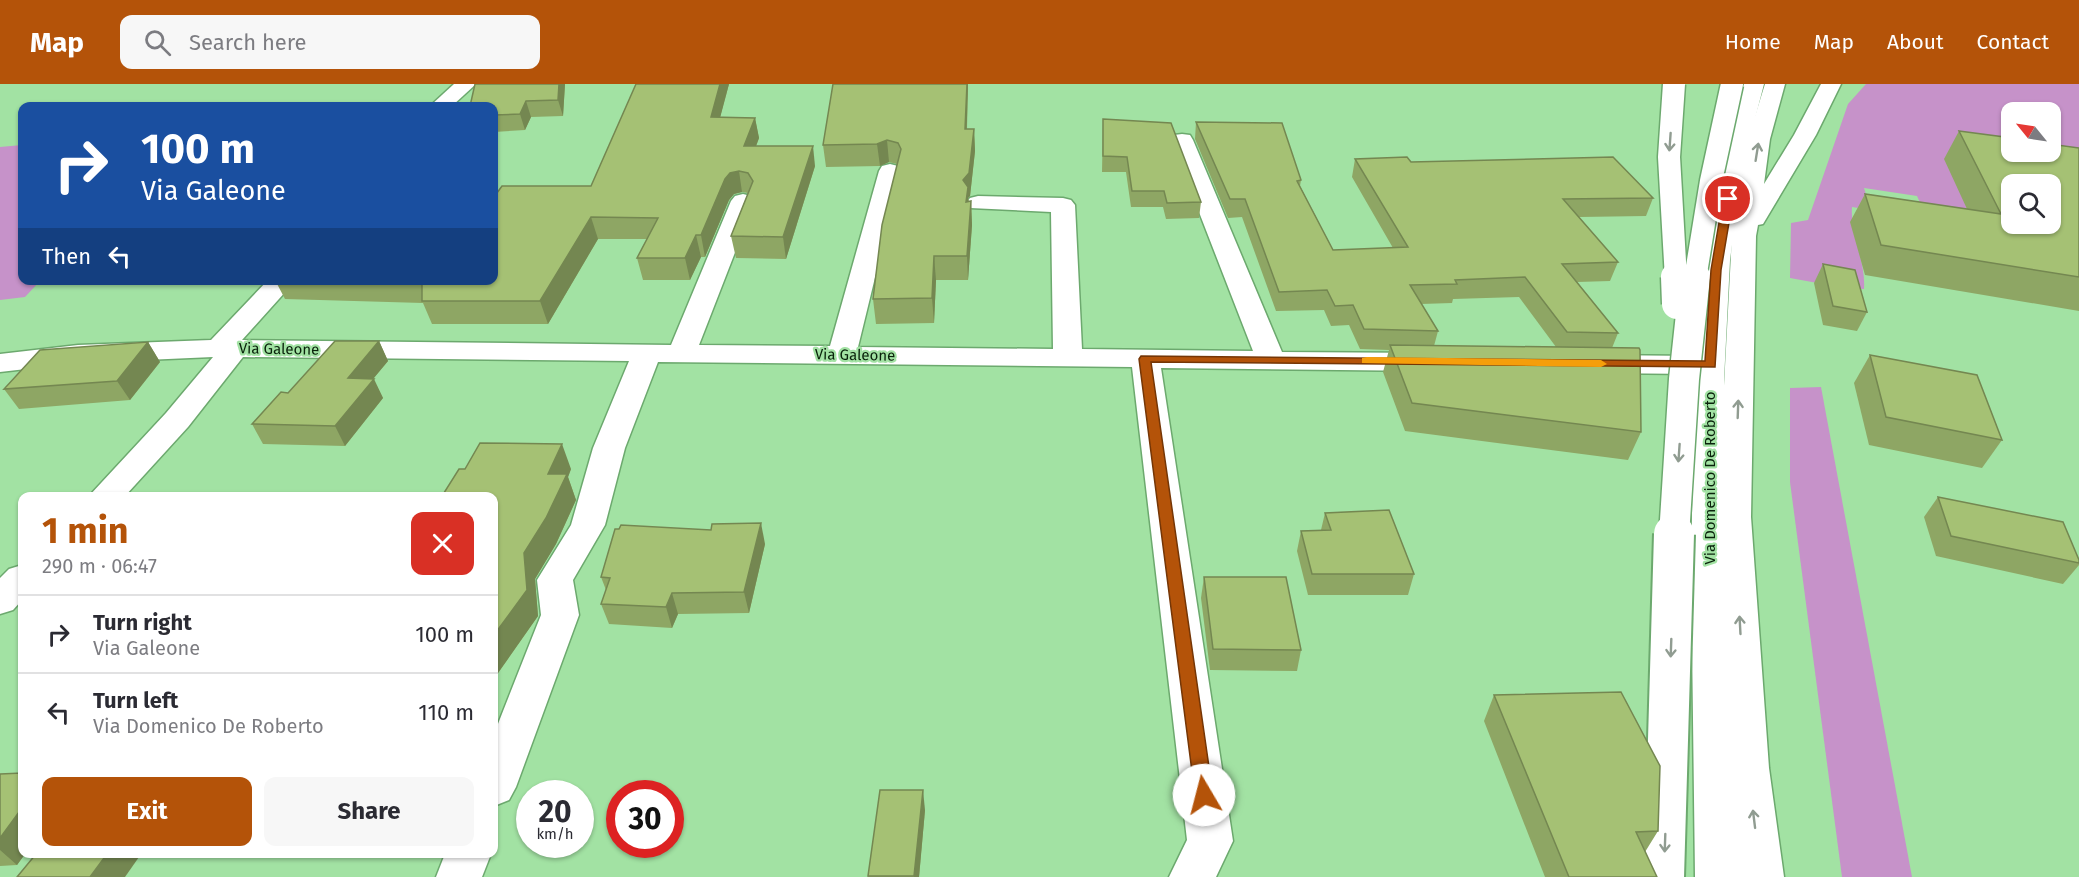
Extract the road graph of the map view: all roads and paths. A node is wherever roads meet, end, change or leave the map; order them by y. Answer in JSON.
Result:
{"nodes":[{"id":1,"x":466,"y":84,"type":"edge"},
{"id":2,"x":1674,"y":84,"type":"edge"},
{"id":3,"x":1754,"y":84,"type":"edge"},
{"id":4,"x":1774,"y":84,"type":"edge"},
{"id":5,"x":1834,"y":87,"type":"edge"},
{"id":6,"x":1727,"y":91,"type":"edge"},
{"id":7,"x":445,"y":102,"type":"edge"},
{"id":8,"x":1182,"y":140,"type":"dead end"},
{"id":9,"x":890,"y":171,"type":"dead end"},
{"id":10,"x":743,"y":201,"type":"edge"},
{"id":11,"x":978,"y":203,"type":"dead end"},
{"id":12,"x":1744,"y":236,"type":"junction"},
{"id":13,"x":279,"y":285,"type":"edge"},
{"id":14,"x":227,"y":348,"type":"junction"},
{"id":15,"x":664,"y":353,"type":"junction"},
{"id":16,"x":842,"y":355,"type":"junction"},
{"id":17,"x":1068,"y":358,"type":"junction"},
{"id":18,"x":1145,"y":359,"type":"junction"},
{"id":19,"x":1271,"y":360,"type":"junction"},
{"id":20,"x":1461,"y":362,"type":"edge"},
{"id":21,"x":0,"y":363,"type":"edge"},
{"id":22,"x":1568,"y":363,"type":"edge"},
{"id":23,"x":1711,"y":365,"type":"junction"},
{"id":24,"x":1682,"y":409,"type":"junction"},
{"id":25,"x":109,"y":492,"type":"edge"},
{"id":26,"x":18,"y":582,"type":"edge"},
{"id":27,"x":0,"y":600,"type":"edge"},
{"id":28,"x":498,"y":778,"type":"edge"},
{"id":29,"x":466,"y":858,"type":"edge"},
{"id":30,"x":459,"y":877,"type":"edge"},
{"id":31,"x":1192,"y":877,"type":"edge"},
{"id":32,"x":1664,"y":877,"type":"edge"},
{"id":33,"x":1718,"y":877,"type":"edge"},
{"id":34,"x":1761,"y":877,"type":"edge"}],
"edges":[{"from":1,"to":7,"type":"main road"},
{"from":2,"to":24,"type":"main road","one_way":true,"bridge":true},
{"from":3,"to":23,"type":"main road","name":"Via Domenico De Roberto"},
{"from":12,"to":4,"type":"main road","one_way":true},
{"from":5,"to":12,"type":"main road"},
{"from":6,"to":24,"type":"main road","bridge":true},
{"from":8,"to":19,"type":"main road"},
{"from":9,"to":16,"type":"main road"},
{"from":10,"to":15,"type":"main road"},
{"from":11,"to":17,"type":"main road"},
{"from":34,"to":12,"type":"main road","one_way":true},
{"from":13,"to":14,"type":"main road"},
{"from":14,"to":15,"type":"main road","name":"Via Galeone"},
{"from":14,"to":21,"type":"main road","name":"Via Galeone"},
{"from":14,"to":25,"type":"main road"},
{"from":15,"to":16,"type":"main road","name":"Via Galeone"},
{"from":15,"to":28,"type":"main road"},
{"from":16,"to":17,"type":"main road","name":"Via Galeone"},
{"from":17,"to":18,"type":"main road","name":"Via Galeone"},
{"from":18,"to":19,"type":"main road","name":"Via Galeone"},
{"from":18,"to":31,"type":"main road"},
{"from":19,"to":20,"type":"main road","name":"Via Galeone"},
{"from":22,"to":23,"type":"main road"},
{"from":23,"to":33,"type":"main road","name":"Via Domenico De Roberto"},
{"from":24,"to":32,"type":"main road","one_way":true,"bridge":true},
{"from":26,"to":27,"type":"main road"},
{"from":29,"to":30,"type":"main road"}]}
